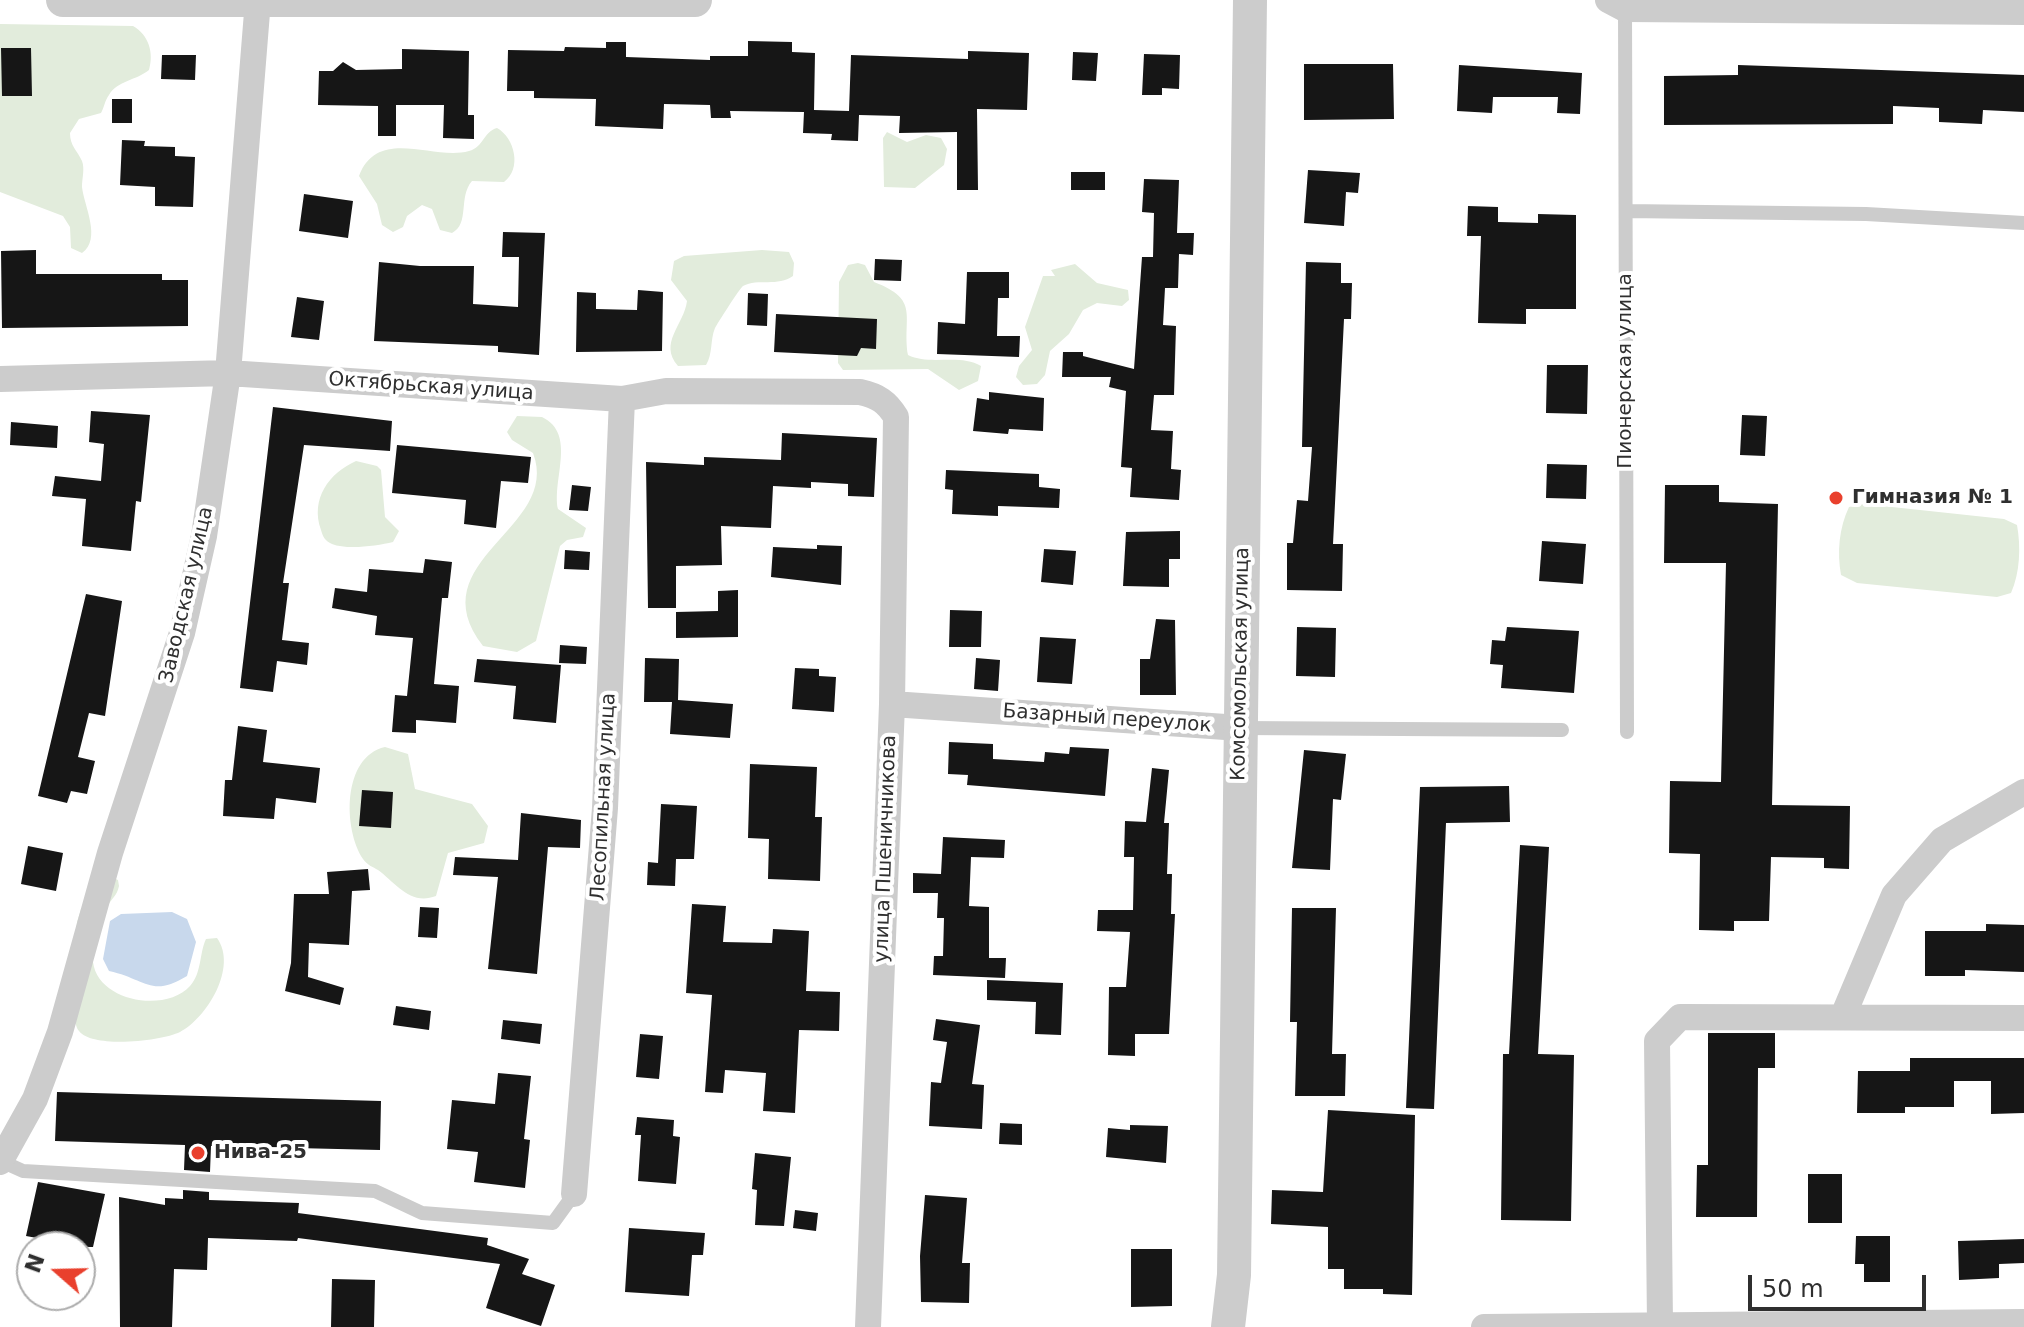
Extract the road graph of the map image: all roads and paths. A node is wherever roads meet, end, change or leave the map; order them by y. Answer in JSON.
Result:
{"nodes":[{"id":1,"x":63,"y":0,"type":"edge"},
{"id":2,"x":695,"y":0,"type":"edge"},
{"id":3,"x":1250,"y":0,"type":"edge"},
{"id":4,"x":258,"y":1,"type":"edge"},
{"id":5,"x":1617,"y":5,"type":"edge"},
{"id":6,"x":2024,"y":12,"type":"edge"},
{"id":7,"x":1626,"y":211,"type":"junction"},
{"id":8,"x":2024,"y":223,"type":"edge"},
{"id":9,"x":228,"y":373,"type":"junction"},
{"id":10,"x":0,"y":379,"type":"edge"},
{"id":11,"x":860,"y":392,"type":"joint"},
{"id":12,"x":622,"y":399,"type":"junction"},
{"id":13,"x":892,"y":704,"type":"junction"},
{"id":14,"x":1240,"y":728,"type":"junction"},
{"id":15,"x":1562,"y":730,"type":"dead end"},
{"id":16,"x":1627,"y":732,"type":"dead end"},
{"id":17,"x":2024,"y":792,"type":"edge"},
{"id":18,"x":1843,"y":1016,"type":"junction"},
{"id":19,"x":2024,"y":1018,"type":"edge"},
{"id":20,"x":0,"y":1162,"type":"edge"},
{"id":21,"x":574,"y":1194,"type":"joint"},
{"id":22,"x":2024,"y":1322,"type":"edge"},
{"id":23,"x":1660,"y":1325,"type":"edge"},
{"id":24,"x":1988,"y":1325,"type":"edge"},
{"id":25,"x":1609,"y":1326,"type":"edge"},
{"id":26,"x":868,"y":1327,"type":"edge"},
{"id":27,"x":1228,"y":1327,"type":"edge"},
{"id":28,"x":1484,"y":1327,"type":"edge"}],
"edges":[{"from":1,"to":4,"type":"street"},
{"from":2,"to":4,"type":"street"},
{"from":3,"to":14,"type":"street","name":"Комсомольская улица"},
{"from":4,"to":9,"type":"street","name":"Заводская улица"},
{"from":5,"to":6,"type":"street"},
{"from":5,"to":7,"type":"lane","name":"Пионерская улица"},
{"from":7,"to":8,"type":"lane"},
{"from":7,"to":16,"type":"lane","name":"Пионерская улица"},
{"from":9,"to":10,"type":"street","name":"Октябрьская улица"},
{"from":9,"to":12,"type":"street","name":"Октябрьская улица"},
{"from":9,"to":20,"type":"street","name":"Заводская улица"},
{"from":11,"to":12,"type":"street","name":"Октябрьская улица"},
{"from":11,"to":13,"type":"street","name":"улица Пшеничникова"},
{"from":12,"to":21,"type":"street","name":"Лесопильная улица"},
{"from":13,"to":14,"type":"street","name":"Базарный переулок"},
{"from":13,"to":26,"type":"street","name":"улица Пшеничникова"},
{"from":14,"to":15,"type":"lane","name":"Базарный переулок"},
{"from":14,"to":27,"type":"street","name":"Комсомольская улица"},
{"from":17,"to":18,"type":"street"},
{"from":18,"to":19,"type":"street"},
{"from":18,"to":23,"type":"street"},
{"from":20,"to":21,"type":"lane"},
{"from":22,"to":24,"type":"street"},
{"from":23,"to":24,"type":"street"},
{"from":23,"to":25,"type":"street"},
{"from":25,"to":28,"type":"street"}]}
